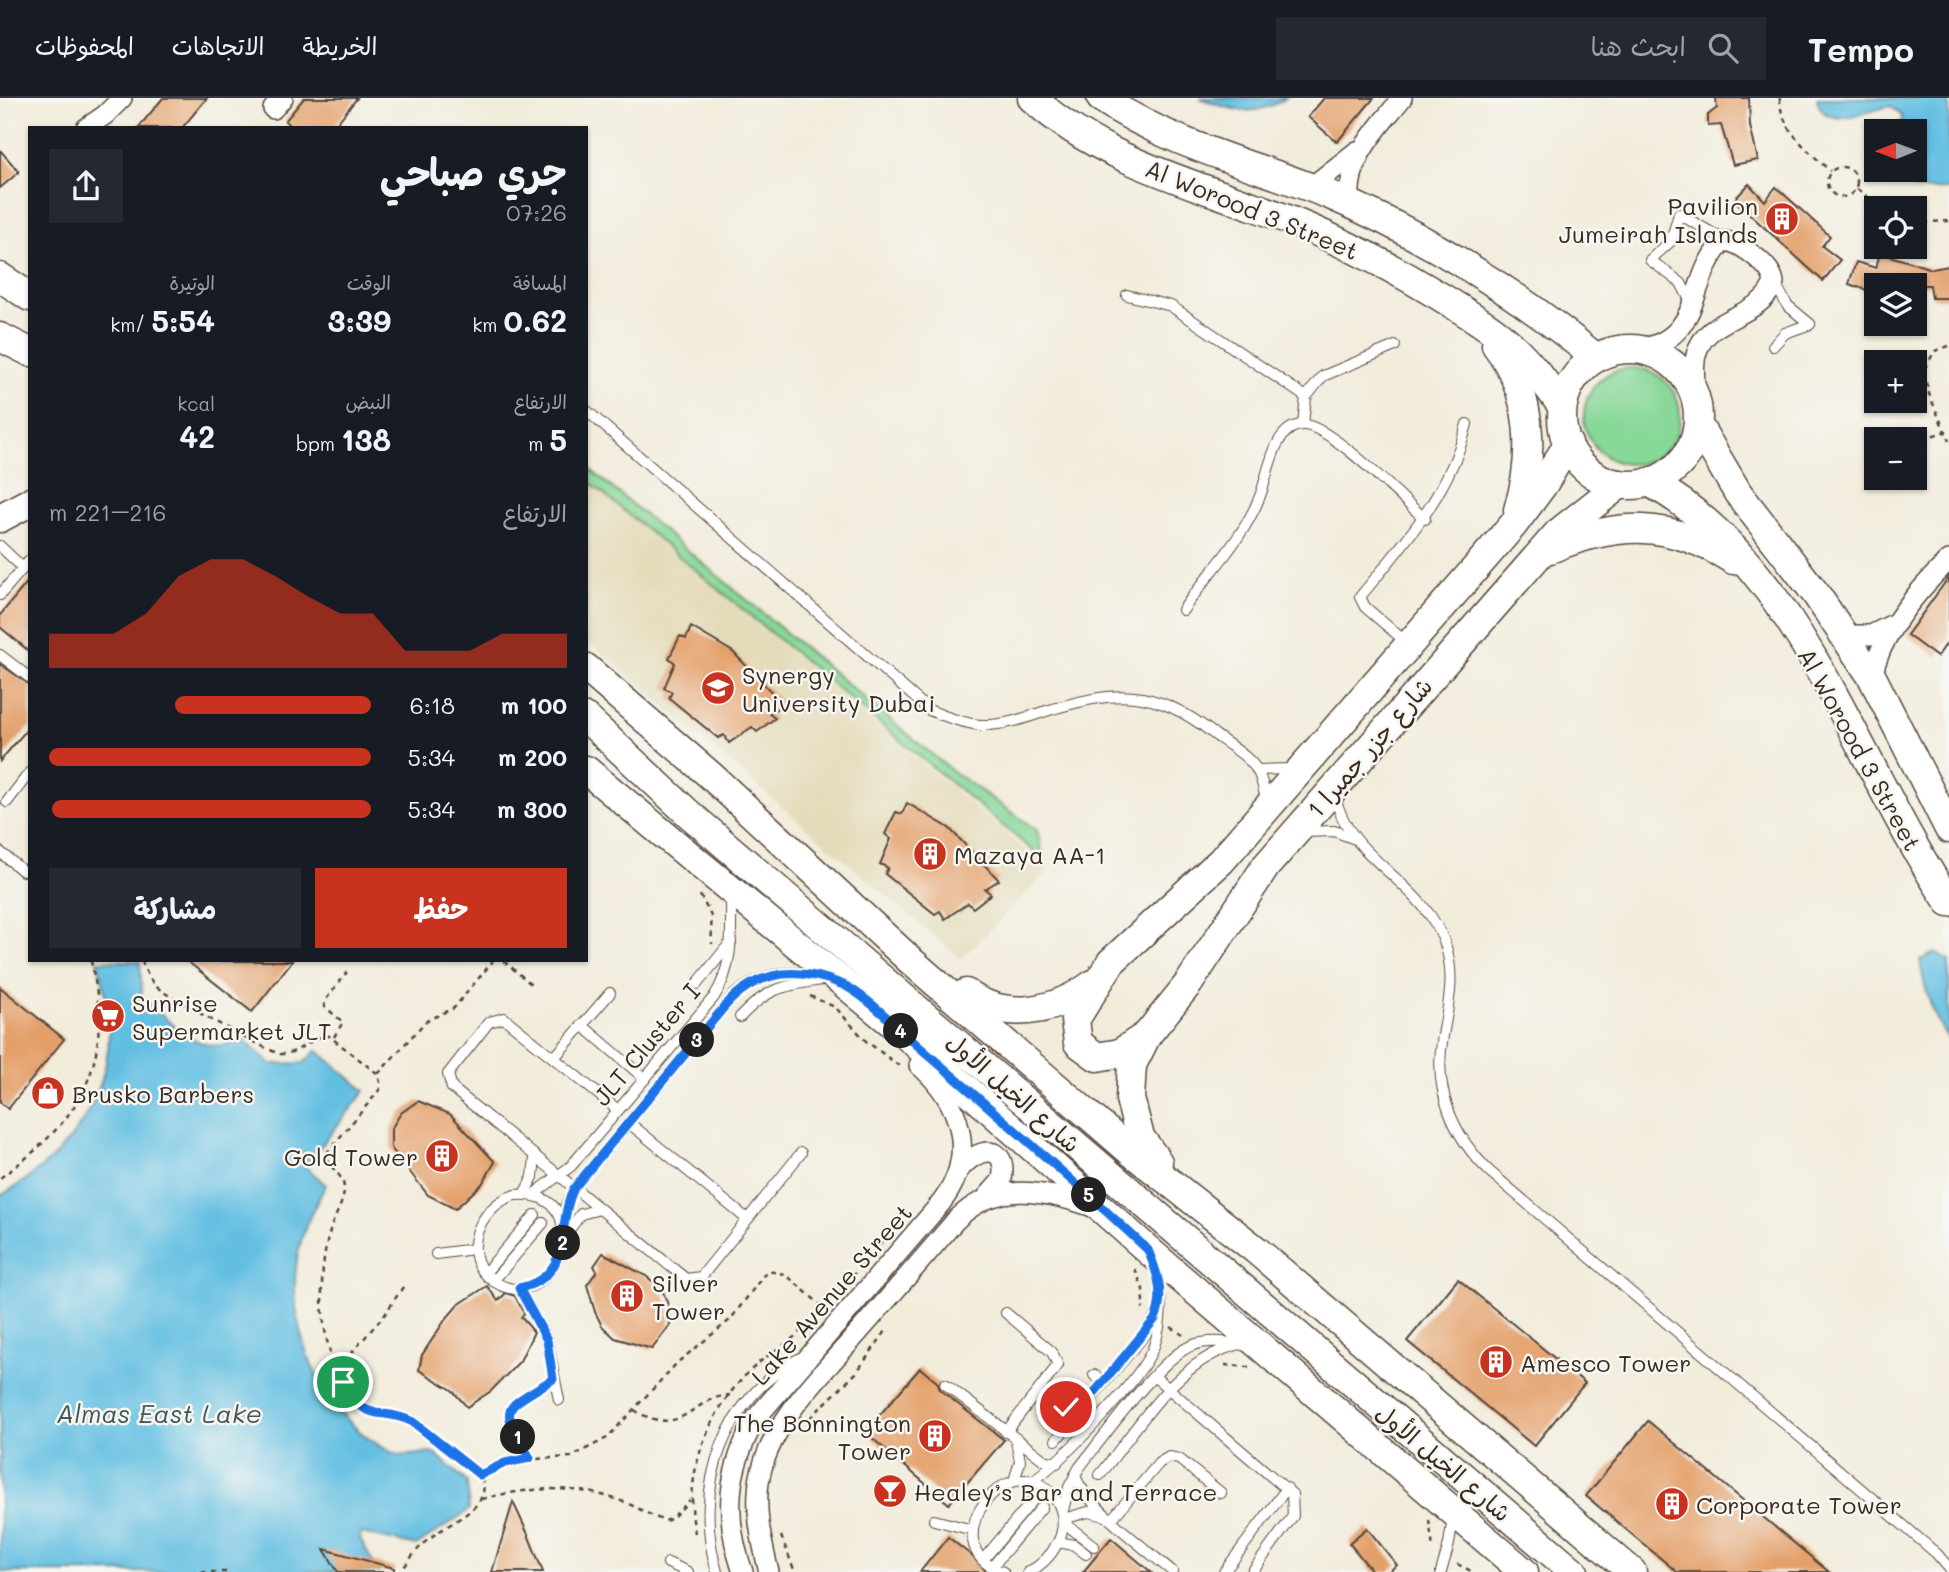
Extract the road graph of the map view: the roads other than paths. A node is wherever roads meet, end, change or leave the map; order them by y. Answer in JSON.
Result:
{"nodes":[{"id":1,"x":121,"y":98,"type":"edge"},
{"id":2,"x":1032,"y":98,"type":"edge"},
{"id":3,"x":1101,"y":98,"type":"edge"},
{"id":4,"x":1402,"y":98,"type":"edge"},
{"id":5,"x":89,"y":126,"type":"edge"},
{"id":6,"x":1361,"y":148,"type":"junction"},
{"id":7,"x":1209,"y":151,"type":"junction"},
{"id":8,"x":1166,"y":176,"type":"junction"},
{"id":9,"x":1310,"y":188,"type":"junction"},
{"id":10,"x":1350,"y":204,"type":"junction"},
{"id":11,"x":1726,"y":241,"type":"junction"},
{"id":12,"x":0,"y":278,"type":"edge"},
{"id":13,"x":1774,"y":282,"type":"junction"},
{"id":14,"x":1127,"y":295,"type":"dead end"},
{"id":15,"x":28,"y":296,"type":"edge"},
{"id":16,"x":1692,"y":306,"type":"junction"},
{"id":17,"x":1478,"y":320,"type":"junction"},
{"id":18,"x":0,"y":337,"type":"edge"},
{"id":19,"x":1395,"y":346,"type":"dead end"},
{"id":20,"x":1773,"y":346,"type":"dead end"},
{"id":21,"x":1638,"y":349,"type":"junction"},
{"id":22,"x":28,"y":351,"type":"edge"},
{"id":23,"x":1596,"y":358,"type":"junction"},
{"id":24,"x":1307,"y":397,"type":"junction"},
{"id":25,"x":1562,"y":406,"type":"junction"},
{"id":26,"x":588,"y":412,"type":"edge"},
{"id":27,"x":1697,"y":415,"type":"junction"},
{"id":28,"x":1303,"y":424,"type":"junction"},
{"id":29,"x":1467,"y":424,"type":"dead end"},
{"id":30,"x":1568,"y":444,"type":"junction"},
{"id":31,"x":1649,"y":482,"type":"junction"},
{"id":32,"x":1620,"y":484,"type":"junction"},
{"id":33,"x":28,"y":503,"type":"edge"},
{"id":34,"x":0,"y":518,"type":"edge"},
{"id":35,"x":1425,"y":519,"type":"junction"},
{"id":36,"x":1514,"y":524,"type":"junction"},
{"id":37,"x":0,"y":546,"type":"edge"},
{"id":38,"x":1541,"y":553,"type":"junction"},
{"id":39,"x":1949,"y":560,"type":"edge"},
{"id":40,"x":27,"y":564,"type":"edge"},
{"id":41,"x":1751,"y":572,"type":"junction"},
{"id":42,"x":0,"y":595,"type":"edge"},
{"id":43,"x":1183,"y":610,"type":"dead end"},
{"id":44,"x":1898,"y":621,"type":"junction"},
{"id":45,"x":1845,"y":635,"type":"junction"},
{"id":46,"x":1408,"y":645,"type":"junction"},
{"id":47,"x":0,"y":654,"type":"edge"},
{"id":48,"x":588,"y":670,"type":"edge"},
{"id":49,"x":28,"y":676,"type":"edge"},
{"id":50,"x":1872,"y":677,"type":"junction"},
{"id":51,"x":588,"y":720,"type":"edge"},
{"id":52,"x":1301,"y":768,"type":"junction"},
{"id":53,"x":1257,"y":770,"type":"junction"},
{"id":54,"x":588,"y":771,"type":"edge"},
{"id":55,"x":28,"y":777,"type":"edge"},
{"id":56,"x":1334,"y":788,"type":"junction"},
{"id":57,"x":7,"y":802,"type":"dead end"},
{"id":58,"x":1268,"y":807,"type":"junction"},
{"id":59,"x":1949,"y":829,"type":"edge"},
{"id":60,"x":1292,"y":836,"type":"junction"},
{"id":61,"x":1354,"y":839,"type":"junction"},
{"id":62,"x":0,"y":852,"type":"edge"},
{"id":63,"x":23,"y":871,"type":"dead end"},
{"id":64,"x":730,"y":890,"type":"junction"},
{"id":65,"x":1949,"y":902,"type":"edge"},
{"id":66,"x":731,"y":942,"type":"junction"},
{"id":67,"x":911,"y":961,"type":"junction"},
{"id":68,"x":1098,"y":980,"type":"junction"},
{"id":69,"x":836,"y":982,"type":"junction"},
{"id":70,"x":697,"y":984,"type":"dead end"},
{"id":71,"x":610,"y":993,"type":"dead end"},
{"id":72,"x":740,"y":1017,"type":"dead end"},
{"id":73,"x":582,"y":1025,"type":"junction"},
{"id":74,"x":898,"y":1028,"type":"junction"},
{"id":75,"x":1147,"y":1035,"type":"junction"},
{"id":76,"x":554,"y":1058,"type":"junction"},
{"id":77,"x":645,"y":1079,"type":"junction"},
{"id":78,"x":618,"y":1110,"type":"junction"},
{"id":79,"x":628,"y":1122,"type":"junction"},
{"id":80,"x":801,"y":1153,"type":"dead end"},
{"id":81,"x":535,"y":1157,"type":"junction"},
{"id":82,"x":959,"y":1170,"type":"junction"},
{"id":83,"x":559,"y":1177,"type":"junction"},
{"id":84,"x":574,"y":1188,"type":"junction"},
{"id":85,"x":528,"y":1195,"type":"junction"},
{"id":86,"x":986,"y":1198,"type":"junction"},
{"id":87,"x":600,"y":1209,"type":"junction"},
{"id":88,"x":1108,"y":1212,"type":"junction"},
{"id":89,"x":1209,"y":1214,"type":"junction"},
{"id":90,"x":535,"y":1215,"type":"dead end"},
{"id":91,"x":747,"y":1219,"type":"junction"},
{"id":92,"x":543,"y":1223,"type":"dead end"},
{"id":93,"x":564,"y":1233,"type":"junction"},
{"id":94,"x":474,"y":1249,"type":"junction"},
{"id":95,"x":436,"y":1254,"type":"dead end"},
{"id":96,"x":1140,"y":1257,"type":"junction"},
{"id":97,"x":489,"y":1277,"type":"junction"},
{"id":98,"x":519,"y":1288,"type":"junction"},
{"id":99,"x":1161,"y":1303,"type":"junction"},
{"id":100,"x":1006,"y":1313,"type":"dead end"},
{"id":101,"x":1240,"y":1344,"type":"junction"},
{"id":102,"x":814,"y":1351,"type":"junction"},
{"id":103,"x":1262,"y":1361,"type":"junction"},
{"id":104,"x":1094,"y":1375,"type":"dead end"},
{"id":105,"x":1155,"y":1377,"type":"junction"},
{"id":106,"x":1104,"y":1383,"type":"junction"},
{"id":107,"x":945,"y":1384,"type":"dead end"},
{"id":108,"x":1170,"y":1390,"type":"junction"},
{"id":109,"x":559,"y":1400,"type":"dead end"},
{"id":110,"x":1066,"y":1407,"type":"dead end"},
{"id":111,"x":1076,"y":1415,"type":"junction"},
{"id":112,"x":1006,"y":1432,"type":"junction"},
{"id":113,"x":1016,"y":1440,"type":"junction"},
{"id":114,"x":1056,"y":1440,"type":"dead end"},
{"id":115,"x":1056,"y":1463,"type":"junction"},
{"id":116,"x":1075,"y":1475,"type":"junction"},
{"id":117,"x":1100,"y":1475,"type":"dead end"},
{"id":118,"x":1014,"y":1481,"type":"junction"},
{"id":119,"x":1031,"y":1482,"type":"junction"},
{"id":120,"x":1287,"y":1488,"type":"junction"},
{"id":121,"x":1222,"y":1493,"type":"dead end"},
{"id":122,"x":1034,"y":1499,"type":"dead end"},
{"id":123,"x":1042,"y":1507,"type":"dead end"},
{"id":124,"x":1453,"y":1513,"type":"junction"},
{"id":125,"x":1063,"y":1518,"type":"junction"},
{"id":126,"x":1109,"y":1518,"type":"junction"},
{"id":127,"x":933,"y":1520,"type":"dead end"},
{"id":128,"x":973,"y":1530,"type":"junction"},
{"id":129,"x":1058,"y":1542,"type":"junction"},
{"id":130,"x":1937,"y":1554,"type":"junction"},
{"id":131,"x":1949,"y":1559,"type":"edge"},
{"id":132,"x":668,"y":1563,"type":"dead end"},
{"id":133,"x":988,"y":1563,"type":"junction"},
{"id":134,"x":1949,"y":1568,"type":"edge"},
{"id":135,"x":1172,"y":1571,"type":"edge"},
{"id":136,"x":688,"y":1572,"type":"edge"},
{"id":137,"x":717,"y":1572,"type":"edge"},
{"id":138,"x":743,"y":1572,"type":"edge"},
{"id":139,"x":769,"y":1572,"type":"edge"},
{"id":140,"x":1003,"y":1572,"type":"edge"},
{"id":141,"x":1028,"y":1572,"type":"edge"},
{"id":142,"x":1224,"y":1572,"type":"edge"},
{"id":143,"x":1252,"y":1572,"type":"edge"},
{"id":144,"x":1441,"y":1572,"type":"edge"},
{"id":145,"x":1524,"y":1572,"type":"edge"},
{"id":146,"x":1574,"y":1572,"type":"edge"},
{"id":147,"x":1632,"y":1572,"type":"edge"}],
"edges":[{"from":1,"to":5,"type":"street"},
{"from":2,"to":8,"type":"street","name":"Al Worood 3 Street"},
{"from":3,"to":7,"type":"street","name":"Al Worood 3 Street"},
{"from":4,"to":6,"type":"street"},
{"from":6,"to":9,"type":"street"},
{"from":6,"to":10,"type":"street"},
{"from":7,"to":8,"type":"street"},
{"from":7,"to":9,"type":"street","name":"Al Worood 3 Street"},
{"from":8,"to":17,"type":"street","name":"Al Worood 3 Street"},
{"from":9,"to":10,"type":"street","name":"Al Worood 3 Street"},
{"from":10,"to":23,"type":"street","name":"Al Worood 3 Street"},
{"from":11,"to":13,"type":"street"},
{"from":11,"to":16,"type":"street"},
{"from":11,"to":16,"type":"lane"},
{"from":12,"to":15,"type":"street"},
{"from":13,"to":20,"type":"lane"},
{"from":13,"to":27,"type":"street"},
{"from":14,"to":24,"type":"lane"},
{"from":16,"to":21,"type":"street"},
{"from":17,"to":25,"type":"street","name":"Al Worood 3 Street"},
{"from":17,"to":36,"type":"street"},
{"from":18,"to":22,"type":"street"},
{"from":19,"to":24,"type":"lane"},
{"from":21,"to":23,"type":"street"},
{"from":21,"to":27,"type":"street"},
{"from":23,"to":25,"type":"street"},
{"from":24,"to":28,"type":"lane"},
{"from":25,"to":30,"type":"street"},
{"from":26,"to":53,"type":"lane"},
{"from":27,"to":31,"type":"street"},
{"from":27,"to":45,"type":"street","name":"Al Worood 3 Street"},
{"from":28,"to":35,"type":"lane"},
{"from":28,"to":43,"type":"lane"},
{"from":29,"to":35,"type":"lane"},
{"from":30,"to":32,"type":"street"},
{"from":30,"to":36,"type":"street","name":"شارع جزر جميرا 1"},
{"from":31,"to":32,"type":"street"},
{"from":31,"to":41,"type":"street","name":"Al Worood 3 Street"},
{"from":32,"to":38,"type":"street","name":"شارع جزر جميرا 1"},
{"from":33,"to":34,"type":"street"},
{"from":35,"to":46,"type":"lane"},
{"from":36,"to":46,"type":"street","name":"شارع جزر جميرا 1"},
{"from":37,"to":40,"type":"lane"},
{"from":38,"to":41,"type":"street"},
{"from":38,"to":56,"type":"street","name":"شارع جزر جميرا 1"},
{"from":39,"to":44,"type":"street"},
{"from":40,"to":42,"type":"lane"},
{"from":41,"to":65,"type":"street","name":"Al Worood 3 Street"},
{"from":44,"to":45,"type":"street"},
{"from":44,"to":50,"type":"street"},
{"from":45,"to":50,"type":"street","name":"Al Worood 3 Street"},
{"from":46,"to":52,"type":"street","name":"شارع جزر جميرا 1"},
{"from":47,"to":49,"type":"lane"},
{"from":48,"to":67,"type":"street"},
{"from":50,"to":59,"type":"street","name":"Al Worood 3 Street"},
{"from":51,"to":146,"type":"street","name":"شارع الخيل الأول"},
{"from":52,"to":53,"type":"lane"},
{"from":52,"to":58,"type":"street","name":"شارع جزر جميرا 1"},
{"from":53,"to":58,"type":"lane"},
{"from":54,"to":64,"type":"street","name":"شارع الخيل الأول"},
{"from":55,"to":57,"type":"lane"},
{"from":56,"to":60,"type":"street","name":"شارع جزر جميرا 1"},
{"from":56,"to":61,"type":"lane"},
{"from":58,"to":68,"type":"street","name":"شارع جزر جميرا 1"},
{"from":60,"to":61,"type":"lane"},
{"from":60,"to":75,"type":"street","name":"شارع جزر جميرا 1"},
{"from":61,"to":130,"type":"lane"},
{"from":62,"to":63,"type":"lane"},
{"from":64,"to":66,"type":"lane","name":"JLT Cluster I"},
{"from":64,"to":69,"type":"street","name":"شارع الخيل الأول"},
{"from":66,"to":70,"type":"lane"},
{"from":66,"to":77,"type":"lane","name":"JLT Cluster I"},
{"from":67,"to":68,"type":"street"},
{"from":67,"to":89,"type":"street"},
{"from":68,"to":75,"type":"street"},
{"from":69,"to":72,"type":"lane"},
{"from":69,"to":74,"type":"street","name":"شارع الخيل الأول"},
{"from":69,"to":79,"type":"lane","name":"JLT Cluster I"},
{"from":71,"to":73,"type":"lane"},
{"from":73,"to":76,"type":"lane"},
{"from":73,"to":77,"type":"lane"},
{"from":74,"to":82,"type":"street","name":"Lake Avenue Street"},
{"from":74,"to":88,"type":"street","name":"شارع الخيل الأول"},
{"from":75,"to":89,"type":"street"},
{"from":76,"to":78,"type":"lane"},
{"from":76,"to":81,"type":"lane"},
{"from":77,"to":78,"type":"lane","name":"JLT Cluster I"},
{"from":78,"to":83,"type":"lane","name":"JLT Cluster I"},
{"from":79,"to":84,"type":"lane","name":"JLT Cluster I"},
{"from":79,"to":91,"type":"lane"},
{"from":80,"to":91,"type":"lane"},
{"from":81,"to":83,"type":"lane"},
{"from":81,"to":85,"type":"lane"},
{"from":82,"to":86,"type":"street","name":"Lake Avenue Street"},
{"from":82,"to":102,"type":"street","name":"Lake Avenue Street"},
{"from":83,"to":84,"type":"lane"},
{"from":83,"to":85,"type":"lane","name":"JLT Cluster I"},
{"from":84,"to":87,"type":"lane"},
{"from":84,"to":93,"type":"lane","name":"JLT Cluster I"},
{"from":85,"to":93,"type":"lane"},
{"from":85,"to":94,"type":"lane","name":"JLT Cluster I"},
{"from":86,"to":88,"type":"street","name":"Lake Avenue Street"},
{"from":86,"to":139,"type":"street","name":"Lake Avenue Street"},
{"from":87,"to":91,"type":"lane"},
{"from":87,"to":93,"type":"lane"},
{"from":88,"to":96,"type":"street","name":"شارع الخيل الأول"},
{"from":89,"to":147,"type":"street"},
{"from":90,"to":97,"type":"lane"},
{"from":92,"to":97,"type":"lane"},
{"from":93,"to":98,"type":"lane","name":"JLT Cluster I"},
{"from":94,"to":95,"type":"lane"},
{"from":94,"to":97,"type":"lane"},
{"from":96,"to":99,"type":"lane"},
{"from":96,"to":103,"type":"street","name":"شارع الخيل الأول"},
{"from":97,"to":98,"type":"lane"},
{"from":98,"to":109,"type":"lane"},
{"from":99,"to":106,"type":"lane"},
{"from":99,"to":115,"type":"lane"},
{"from":100,"to":112,"type":"lane"},
{"from":101,"to":103,"type":"lane"},
{"from":101,"to":105,"type":"lane"},
{"from":101,"to":108,"type":"lane"},
{"from":102,"to":137,"type":"lane"},
{"from":102,"to":138,"type":"street","name":"Lake Avenue Street"},
{"from":103,"to":124,"type":"street","name":"شارع الخيل الأول"},
{"from":104,"to":106,"type":"lane"},
{"from":105,"to":108,"type":"lane"},
{"from":105,"to":116,"type":"lane"},
{"from":106,"to":111,"type":"lane"},
{"from":107,"to":112,"type":"lane"},
{"from":108,"to":117,"type":"lane"},
{"from":108,"to":120,"type":"lane"},
{"from":110,"to":111,"type":"lane"},
{"from":111,"to":114,"type":"lane"},
{"from":112,"to":113,"type":"lane"},
{"from":113,"to":115,"type":"lane"},
{"from":113,"to":118,"type":"lane"},
{"from":115,"to":119,"type":"lane"},
{"from":116,"to":125,"type":"lane"},
{"from":116,"to":126,"type":"lane"},
{"from":118,"to":119,"type":"lane"},
{"from":118,"to":128,"type":"lane"},
{"from":119,"to":125,"type":"lane"},
{"from":120,"to":142,"type":"lane"},
{"from":120,"to":143,"type":"lane"},
{"from":121,"to":126,"type":"lane"},
{"from":122,"to":133,"type":"lane"},
{"from":123,"to":133,"type":"lane"},
{"from":124,"to":144,"type":"lane"},
{"from":124,"to":145,"type":"street","name":"شارع الخيل الأول"},
{"from":125,"to":126,"type":"lane"},
{"from":125,"to":129,"type":"lane"},
{"from":125,"to":129,"type":"lane"},
{"from":126,"to":135,"type":"lane"},
{"from":127,"to":128,"type":"lane"},
{"from":128,"to":133,"type":"lane"},
{"from":129,"to":141,"type":"lane"},
{"from":130,"to":131,"type":"lane"},
{"from":130,"to":134,"type":"lane"},
{"from":132,"to":136,"type":"lane"},
{"from":133,"to":140,"type":"lane"}]}
